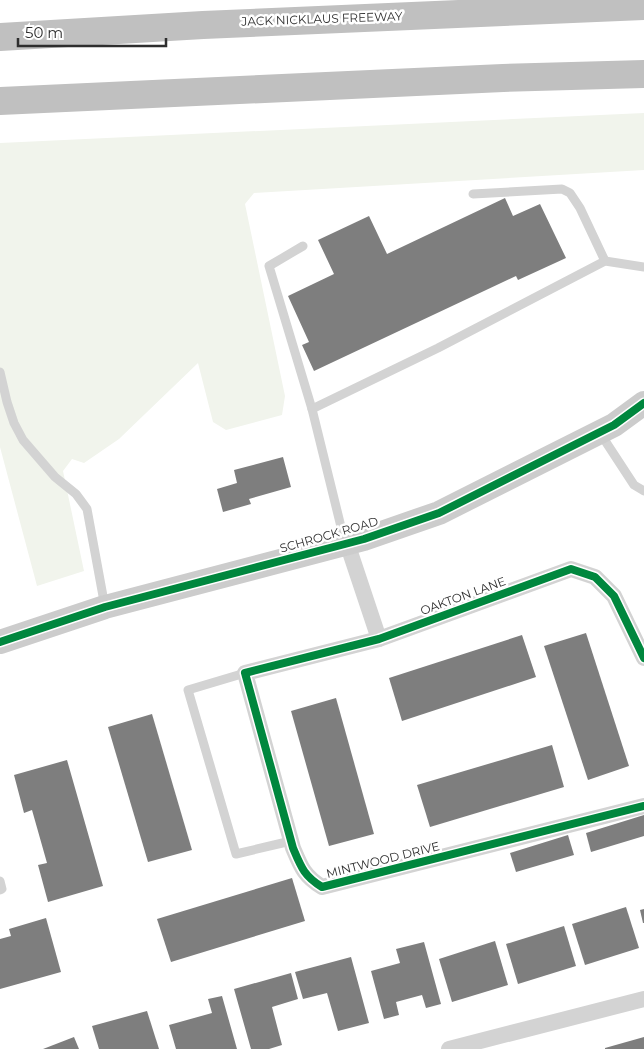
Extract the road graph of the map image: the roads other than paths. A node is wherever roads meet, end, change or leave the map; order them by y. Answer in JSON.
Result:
{"nodes":[{"id":1,"x":644,"y":6,"type":"edge"},
{"id":2,"x":0,"y":36,"type":"edge"},
{"id":3,"x":644,"y":74,"type":"edge"},
{"id":4,"x":0,"y":100,"type":"edge"},
{"id":5,"x":473,"y":194,"type":"dead end"},
{"id":6,"x":303,"y":246,"type":"dead end"},
{"id":7,"x":606,"y":261,"type":"junction"},
{"id":8,"x":644,"y":267,"type":"edge"},
{"id":9,"x":0,"y":372,"type":"edge"},
{"id":10,"x":644,"y":403,"type":"edge"},
{"id":11,"x":312,"y":409,"type":"junction"},
{"id":12,"x":600,"y":432,"type":"junction"},
{"id":13,"x":644,"y":490,"type":"edge"},
{"id":14,"x":346,"y":544,"type":"junction"},
{"id":15,"x":105,"y":607,"type":"junction"},
{"id":16,"x":379,"y":638,"type":"junction"},
{"id":17,"x":0,"y":642,"type":"edge"},
{"id":18,"x":644,"y":658,"type":"edge"},
{"id":19,"x":245,"y":674,"type":"junction"},
{"id":20,"x":644,"y":806,"type":"edge"},
{"id":21,"x":291,"y":841,"type":"junction"},
{"id":22,"x":0,"y":881,"type":"edge"},
{"id":23,"x":0,"y":890,"type":"edge"},
{"id":24,"x":644,"y":999,"type":"edge"},
{"id":25,"x":449,"y":1049,"type":"edge"}],
"edges":[{"from":1,"to":2,"type":"highway","name":"JACK NICKLAUS FREEWAY"},
{"from":3,"to":4,"type":"highway"},
{"from":5,"to":7,"type":"lane"},
{"from":6,"to":11,"type":"lane"},
{"from":7,"to":8,"type":"lane"},
{"from":7,"to":11,"type":"lane"},
{"from":9,"to":15,"type":"lane"},
{"from":10,"to":12,"type":"main road","name":"SCHROCK ROAD"},
{"from":11,"to":14,"type":"lane"},
{"from":12,"to":13,"type":"lane"},
{"from":12,"to":14,"type":"main road","name":"SCHROCK ROAD"},
{"from":14,"to":15,"type":"main road","name":"SCHROCK ROAD"},
{"from":14,"to":16,"type":"street"},
{"from":15,"to":17,"type":"main road","name":"SCHROCK ROAD"},
{"from":16,"to":18,"type":"street","name":"OAKTON LANE"},
{"from":16,"to":19,"type":"street","name":"OAKTON LANE"},
{"from":19,"to":21,"type":"street","name":"MINTWOOD DRIVE"},
{"from":19,"to":21,"type":"lane"},
{"from":20,"to":21,"type":"street","name":"MINTWOOD DRIVE"},
{"from":22,"to":23,"type":"lane"},
{"from":24,"to":25,"type":"street"}]}
